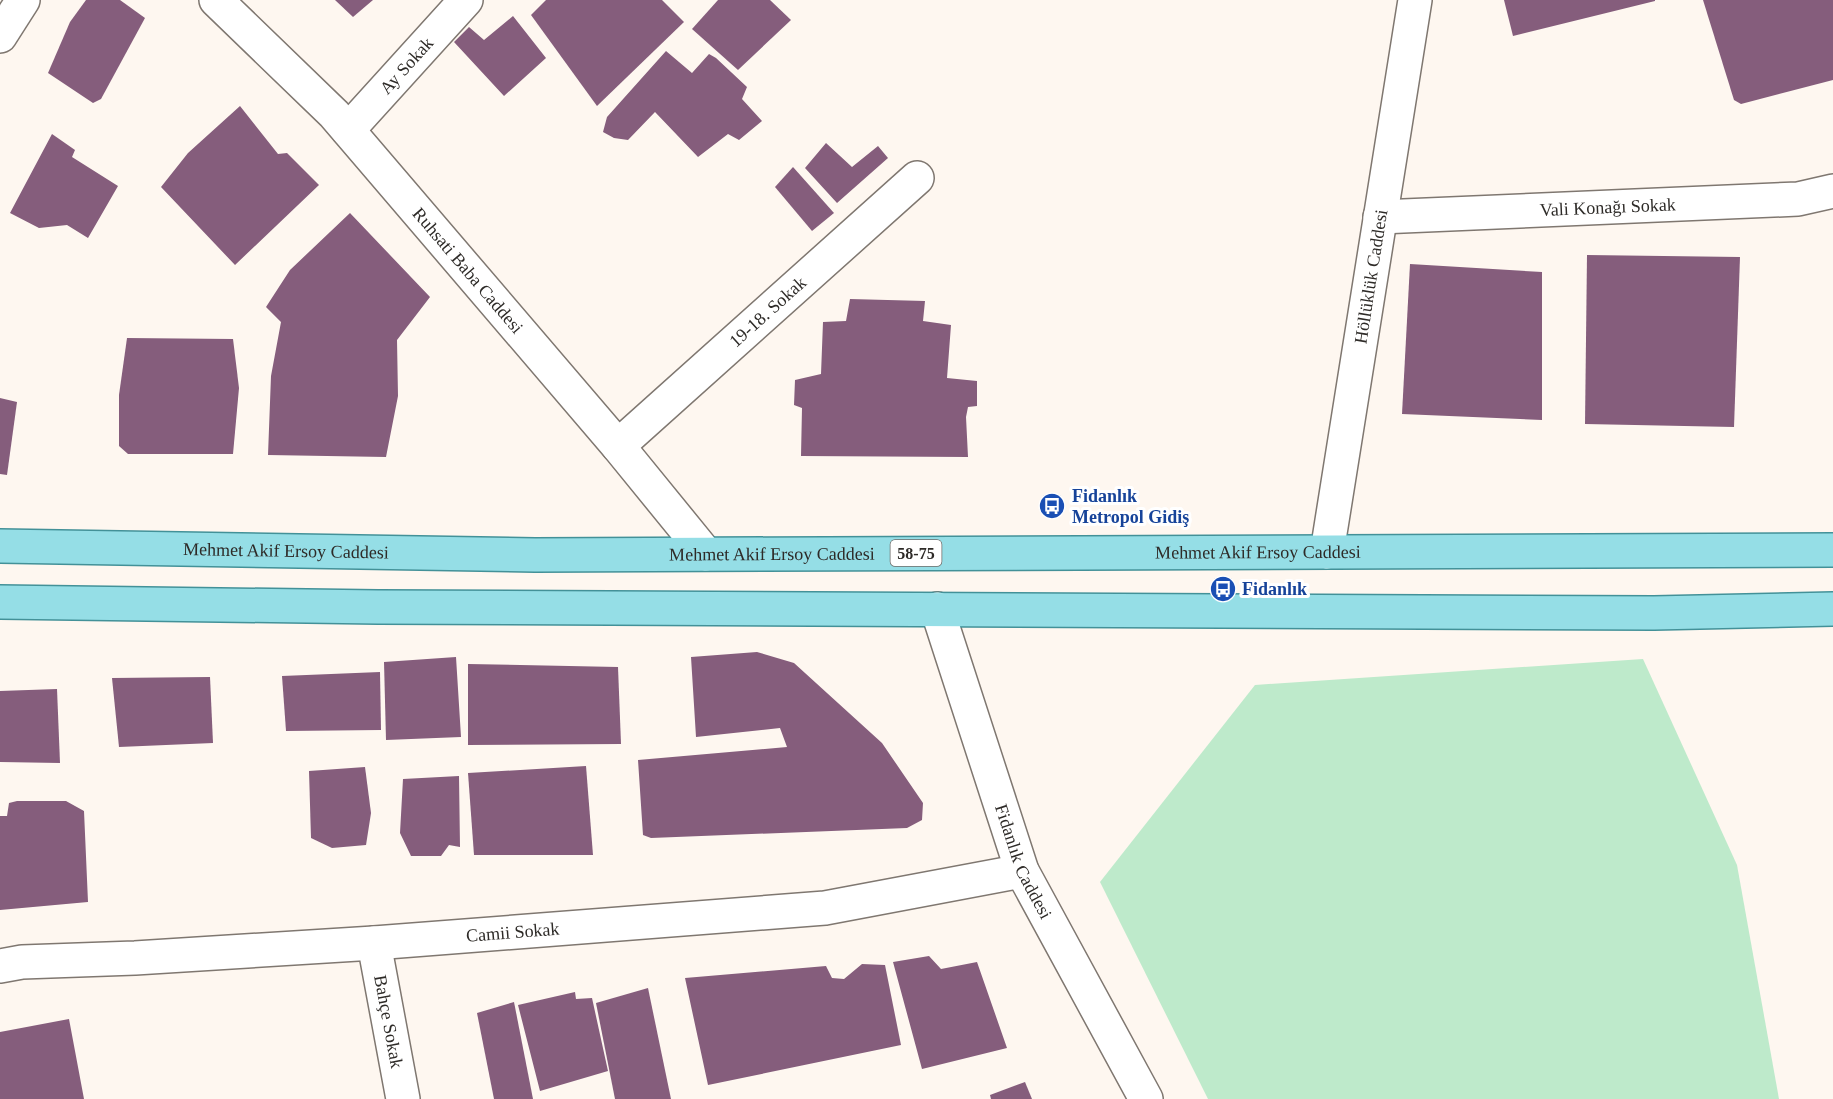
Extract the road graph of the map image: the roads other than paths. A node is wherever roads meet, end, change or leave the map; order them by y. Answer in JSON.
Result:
{"nodes":[{"id":1,"x":23,"y":0,"type":"edge"},
{"id":2,"x":216,"y":0,"type":"edge"},
{"id":3,"x":466,"y":0,"type":"edge"},
{"id":4,"x":1415,"y":0,"type":"edge"},
{"id":5,"x":0,"y":36,"type":"edge"},
{"id":6,"x":348,"y":130,"type":"junction"},
{"id":7,"x":917,"y":178,"type":"dead end"},
{"id":8,"x":1833,"y":191,"type":"edge"},
{"id":9,"x":1380,"y":217,"type":"junction"},
{"id":10,"x":618,"y":446,"type":"junction"},
{"id":11,"x":0,"y":546,"type":"edge"},
{"id":12,"x":1833,"y":550,"type":"edge"},
{"id":13,"x":1327,"y":552,"type":"junction"},
{"id":14,"x":706,"y":554,"type":"junction"},
{"id":15,"x":0,"y":602,"type":"edge"},
{"id":16,"x":937,"y":609,"type":"junction"},
{"id":17,"x":1833,"y":609,"type":"edge"},
{"id":18,"x":1022,"y":871,"type":"junction"},
{"id":19,"x":374,"y":943,"type":"junction"},
{"id":20,"x":0,"y":966,"type":"edge"},
{"id":21,"x":404,"y":1099,"type":"edge"},
{"id":22,"x":1146,"y":1099,"type":"edge"}],
"edges":[{"from":1,"to":5,"type":"street"},
{"from":2,"to":6,"type":"street","name":"Ruhsati Baba Caddesi"},
{"from":3,"to":6,"type":"street","name":"Ay Sokak"},
{"from":4,"to":9,"type":"street","name":"Höllüklük Caddesi"},
{"from":6,"to":10,"type":"street","name":"Ruhsati Baba Caddesi"},
{"from":7,"to":10,"type":"street","name":"19-18. Sokak"},
{"from":8,"to":9,"type":"street","name":"Vali Konağı Sokak"},
{"from":9,"to":13,"type":"street","name":"Höllüklük Caddesi"},
{"from":10,"to":14,"type":"street","name":"Ruhsati Baba Caddesi"},
{"from":11,"to":14,"type":"main road","name":"Mehmet Akif Ersoy Caddesi","number":"58-75"},
{"from":12,"to":13,"type":"main road","name":"Mehmet Akif Ersoy Caddesi","number":"58-75"},
{"from":13,"to":14,"type":"main road","name":"Mehmet Akif Ersoy Caddesi","number":"58-75"},
{"from":15,"to":16,"type":"main road"},
{"from":16,"to":17,"type":"main road"},
{"from":16,"to":18,"type":"street","name":"Fidanlık Caddesi"},
{"from":18,"to":19,"type":"street","name":"Camii Sokak"},
{"from":18,"to":22,"type":"street","name":"Fidanlık Caddesi"},
{"from":19,"to":20,"type":"street","name":"Camii Sokak"},
{"from":19,"to":21,"type":"street","name":"Bahçe Sokak"}]}
